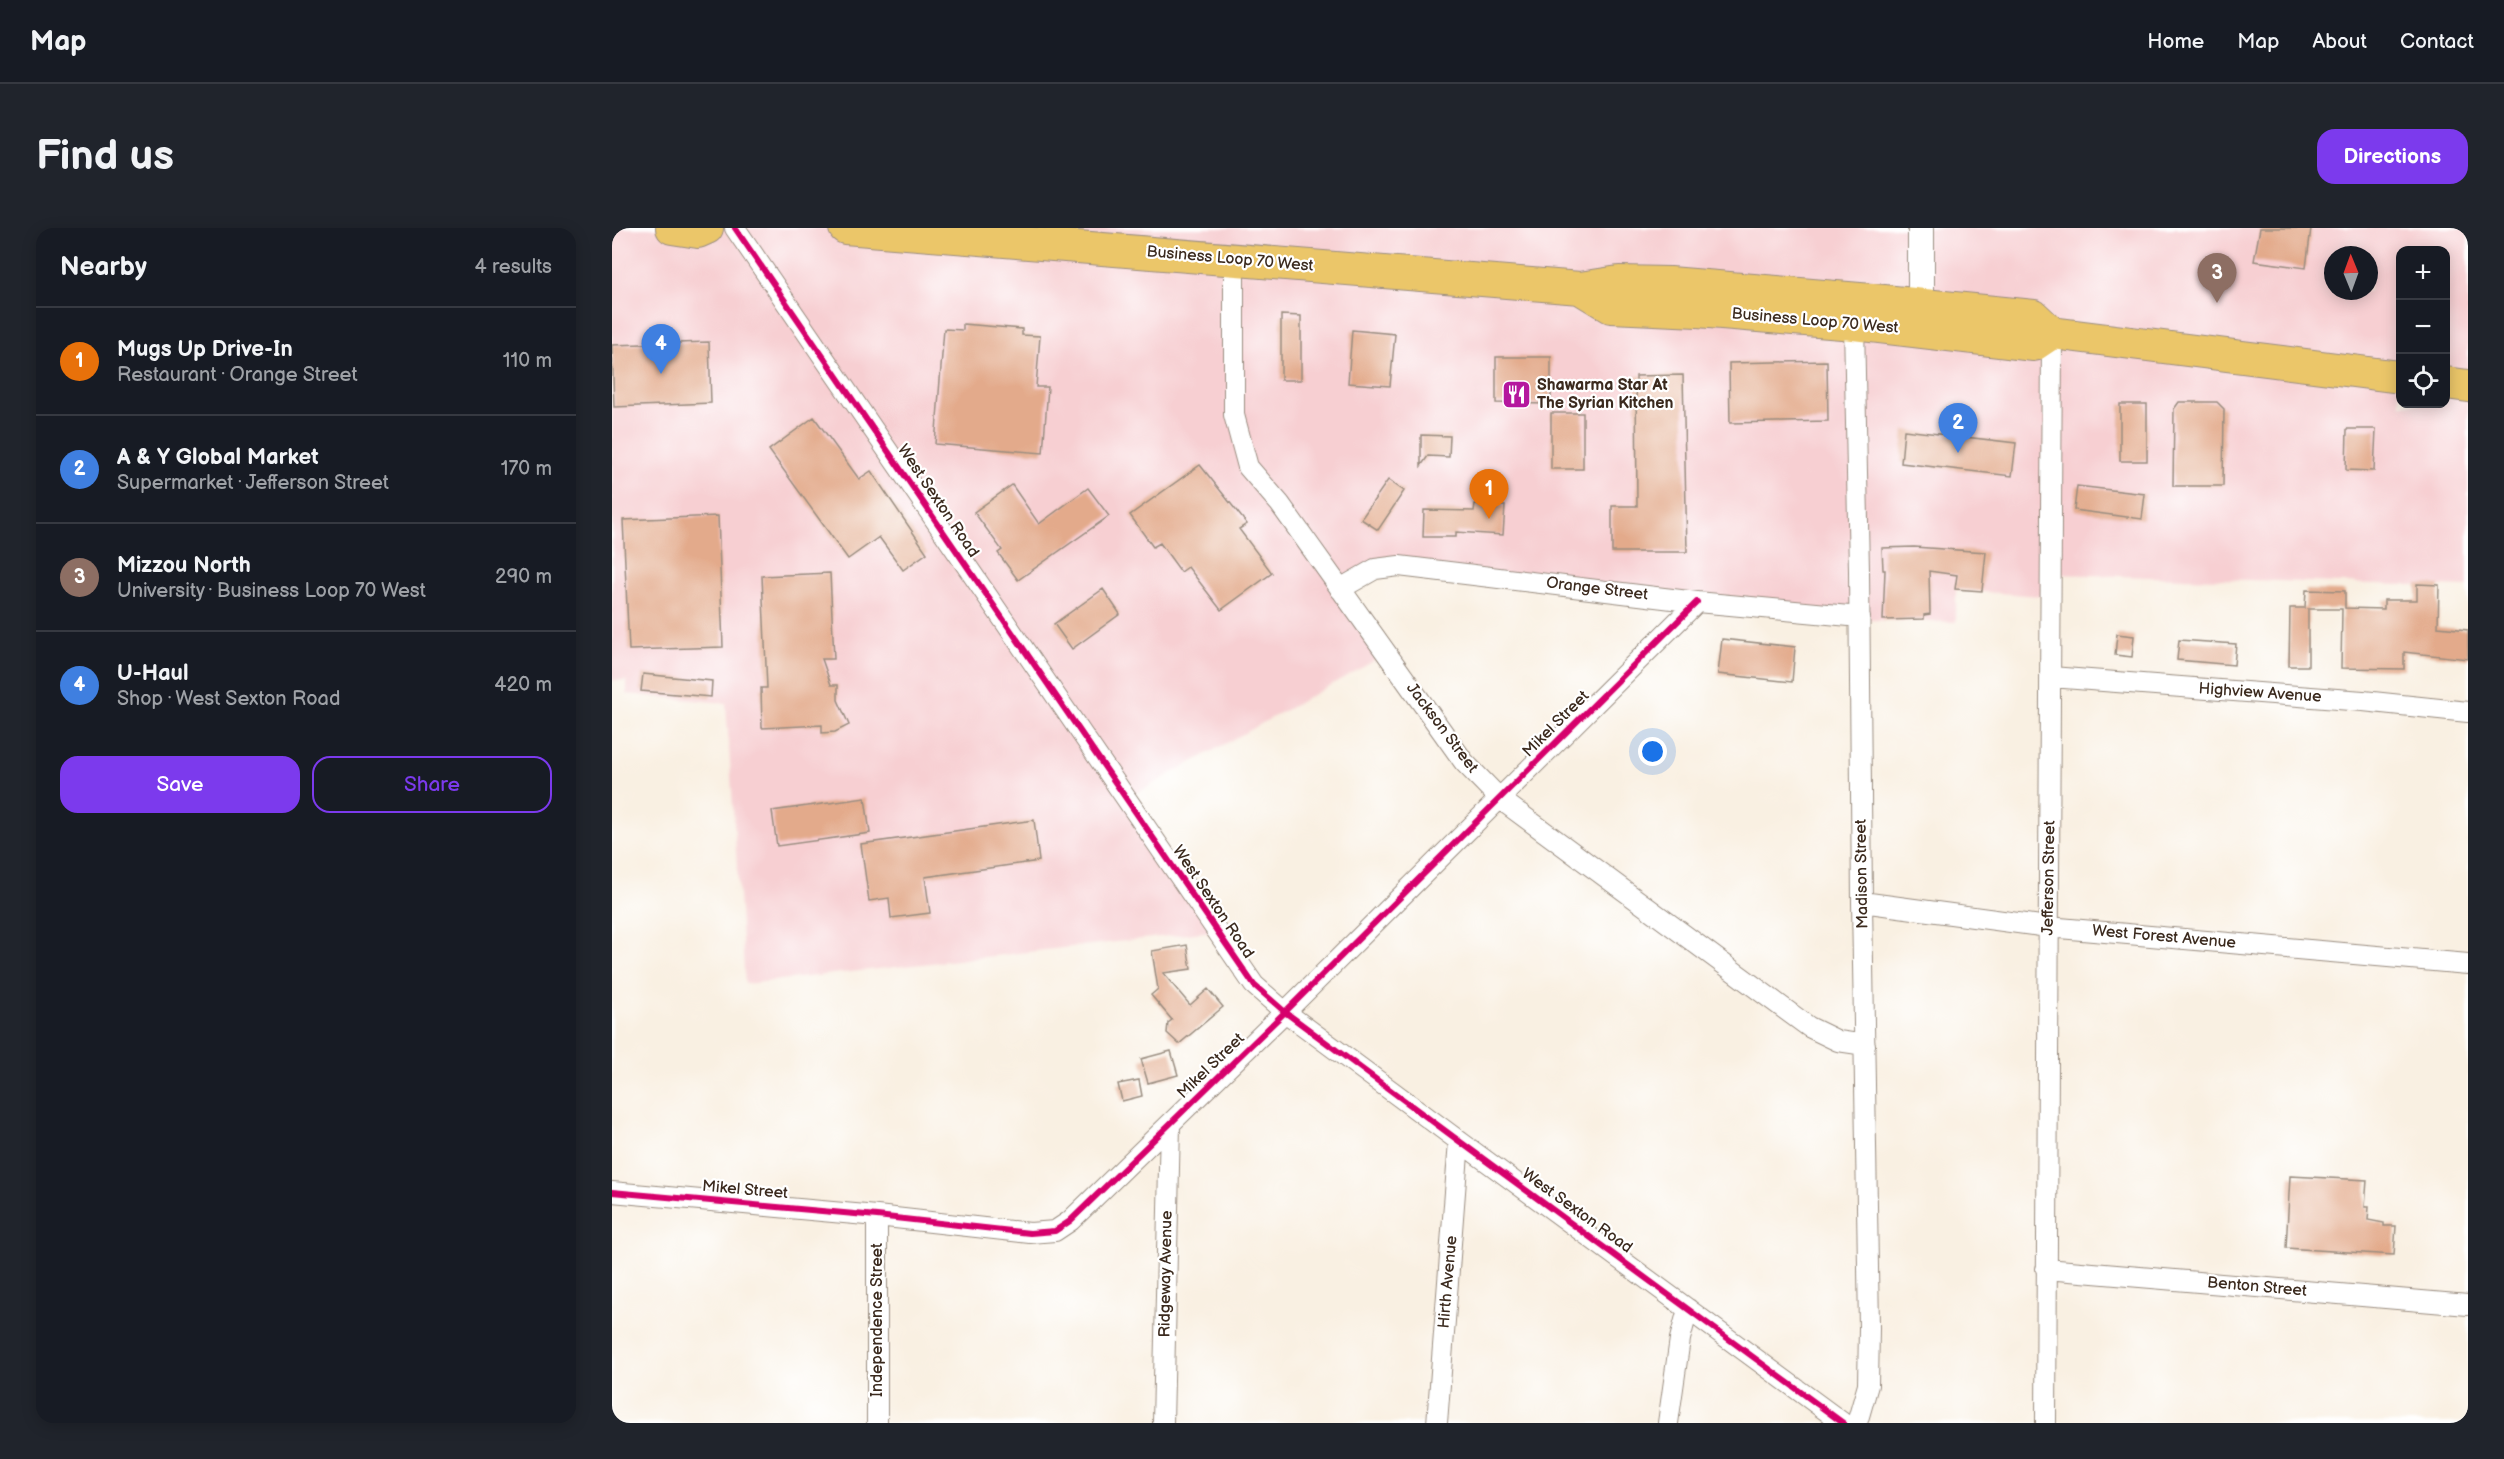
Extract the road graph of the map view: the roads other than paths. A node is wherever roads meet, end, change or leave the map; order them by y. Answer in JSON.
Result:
{"nodes":[{"id":1,"x":672,"y":228,"type":"edge"},
{"id":2,"x":707,"y":228,"type":"edge"},
{"id":3,"x":735,"y":228,"type":"edge"},
{"id":4,"x":845,"y":228,"type":"edge"},
{"id":5,"x":1921,"y":228,"type":"edge"},
{"id":6,"x":1234,"y":259,"type":"junction"},
{"id":7,"x":1580,"y":288,"type":"junction"},
{"id":8,"x":1922,"y":318,"type":"junction"},
{"id":9,"x":1854,"y":324,"type":"junction"},
{"id":10,"x":2052,"y":333,"type":"junction"},
{"id":11,"x":2396,"y":376,"type":"edge"},
{"id":12,"x":2450,"y":384,"type":"edge"},
{"id":13,"x":2468,"y":386,"type":"edge"},
{"id":14,"x":1340,"y":589,"type":"junction"},
{"id":15,"x":1697,"y":602,"type":"junction"},
{"id":16,"x":1860,"y":616,"type":"junction"},
{"id":17,"x":2051,"y":677,"type":"junction"},
{"id":18,"x":2468,"y":712,"type":"edge"},
{"id":19,"x":1500,"y":799,"type":"junction"},
{"id":20,"x":1862,"y":902,"type":"junction"},
{"id":21,"x":2048,"y":927,"type":"junction"},
{"id":22,"x":2468,"y":963,"type":"edge"},
{"id":23,"x":1285,"y":1012,"type":"junction"},
{"id":24,"x":1865,"y":1045,"type":"junction"},
{"id":25,"x":1170,"y":1125,"type":"junction"},
{"id":26,"x":1459,"y":1141,"type":"junction"},
{"id":27,"x":612,"y":1192,"type":"edge"},
{"id":28,"x":877,"y":1216,"type":"junction"},
{"id":29,"x":2046,"y":1269,"type":"junction"},
{"id":30,"x":2468,"y":1305,"type":"edge"},
{"id":31,"x":1688,"y":1309,"type":"junction"},
{"id":32,"x":877,"y":1423,"type":"edge"},
{"id":33,"x":1162,"y":1423,"type":"edge"},
{"id":34,"x":1437,"y":1423,"type":"edge"},
{"id":35,"x":1668,"y":1423,"type":"edge"},
{"id":36,"x":1843,"y":1423,"type":"edge"},
{"id":37,"x":1857,"y":1423,"type":"edge"},
{"id":38,"x":2046,"y":1423,"type":"edge"}],
"edges":[{"from":1,"to":2,"type":"main road"},
{"from":3,"to":23,"type":"street","name":"West Sexton Road"},
{"from":4,"to":6,"type":"main road","name":"Business Loop 70 West"},
{"from":5,"to":8,"type":"street"},
{"from":6,"to":7,"type":"main road","name":"Business Loop 70 West"},
{"from":6,"to":14,"type":"street","name":"Jackson Street"},
{"from":7,"to":8,"type":"main road","name":"Business Loop 70 West"},
{"from":7,"to":9,"type":"main road","name":"Business Loop 70 West"},
{"from":8,"to":9,"type":"main road","name":"Business Loop 70 West"},
{"from":8,"to":10,"type":"main road","name":"Business Loop 70 West"},
{"from":9,"to":16,"type":"street","name":"Madison Street"},
{"from":10,"to":11,"type":"main road","name":"Business Loop 70 West"},
{"from":10,"to":17,"type":"street","name":"Jefferson Street"},
{"from":12,"to":13,"type":"main road"},
{"from":14,"to":15,"type":"street","name":"Orange Street"},
{"from":14,"to":19,"type":"street","name":"Jackson Street"},
{"from":15,"to":16,"type":"street","name":"Orange Street"},
{"from":15,"to":19,"type":"street","name":"Mikel Street"},
{"from":16,"to":20,"type":"street","name":"Madison Street"},
{"from":17,"to":18,"type":"street","name":"Highview Avenue"},
{"from":17,"to":21,"type":"street","name":"Jefferson Street"},
{"from":19,"to":23,"type":"street","name":"Mikel Street"},
{"from":19,"to":24,"type":"street","name":"Jackson Street"},
{"from":20,"to":21,"type":"street","name":"West Forest Avenue"},
{"from":20,"to":24,"type":"street","name":"Madison Street"},
{"from":21,"to":22,"type":"street","name":"West Forest Avenue"},
{"from":21,"to":29,"type":"street","name":"Jefferson Street"},
{"from":23,"to":25,"type":"street","name":"Mikel Street"},
{"from":23,"to":26,"type":"street","name":"West Sexton Road"},
{"from":24,"to":37,"type":"street","name":"Madison Street"},
{"from":25,"to":28,"type":"street","name":"Mikel Street"},
{"from":25,"to":33,"type":"street","name":"Ridgeway Avenue"},
{"from":26,"to":31,"type":"street","name":"West Sexton Road"},
{"from":26,"to":34,"type":"street","name":"Hirth Avenue"},
{"from":27,"to":28,"type":"street","name":"Mikel Street"},
{"from":28,"to":32,"type":"street","name":"Independence Street"},
{"from":29,"to":30,"type":"street","name":"Benton Street"},
{"from":29,"to":38,"type":"street","name":"Jefferson Street"},
{"from":31,"to":35,"type":"street"},
{"from":31,"to":36,"type":"street","name":"West Sexton Road"}]}
